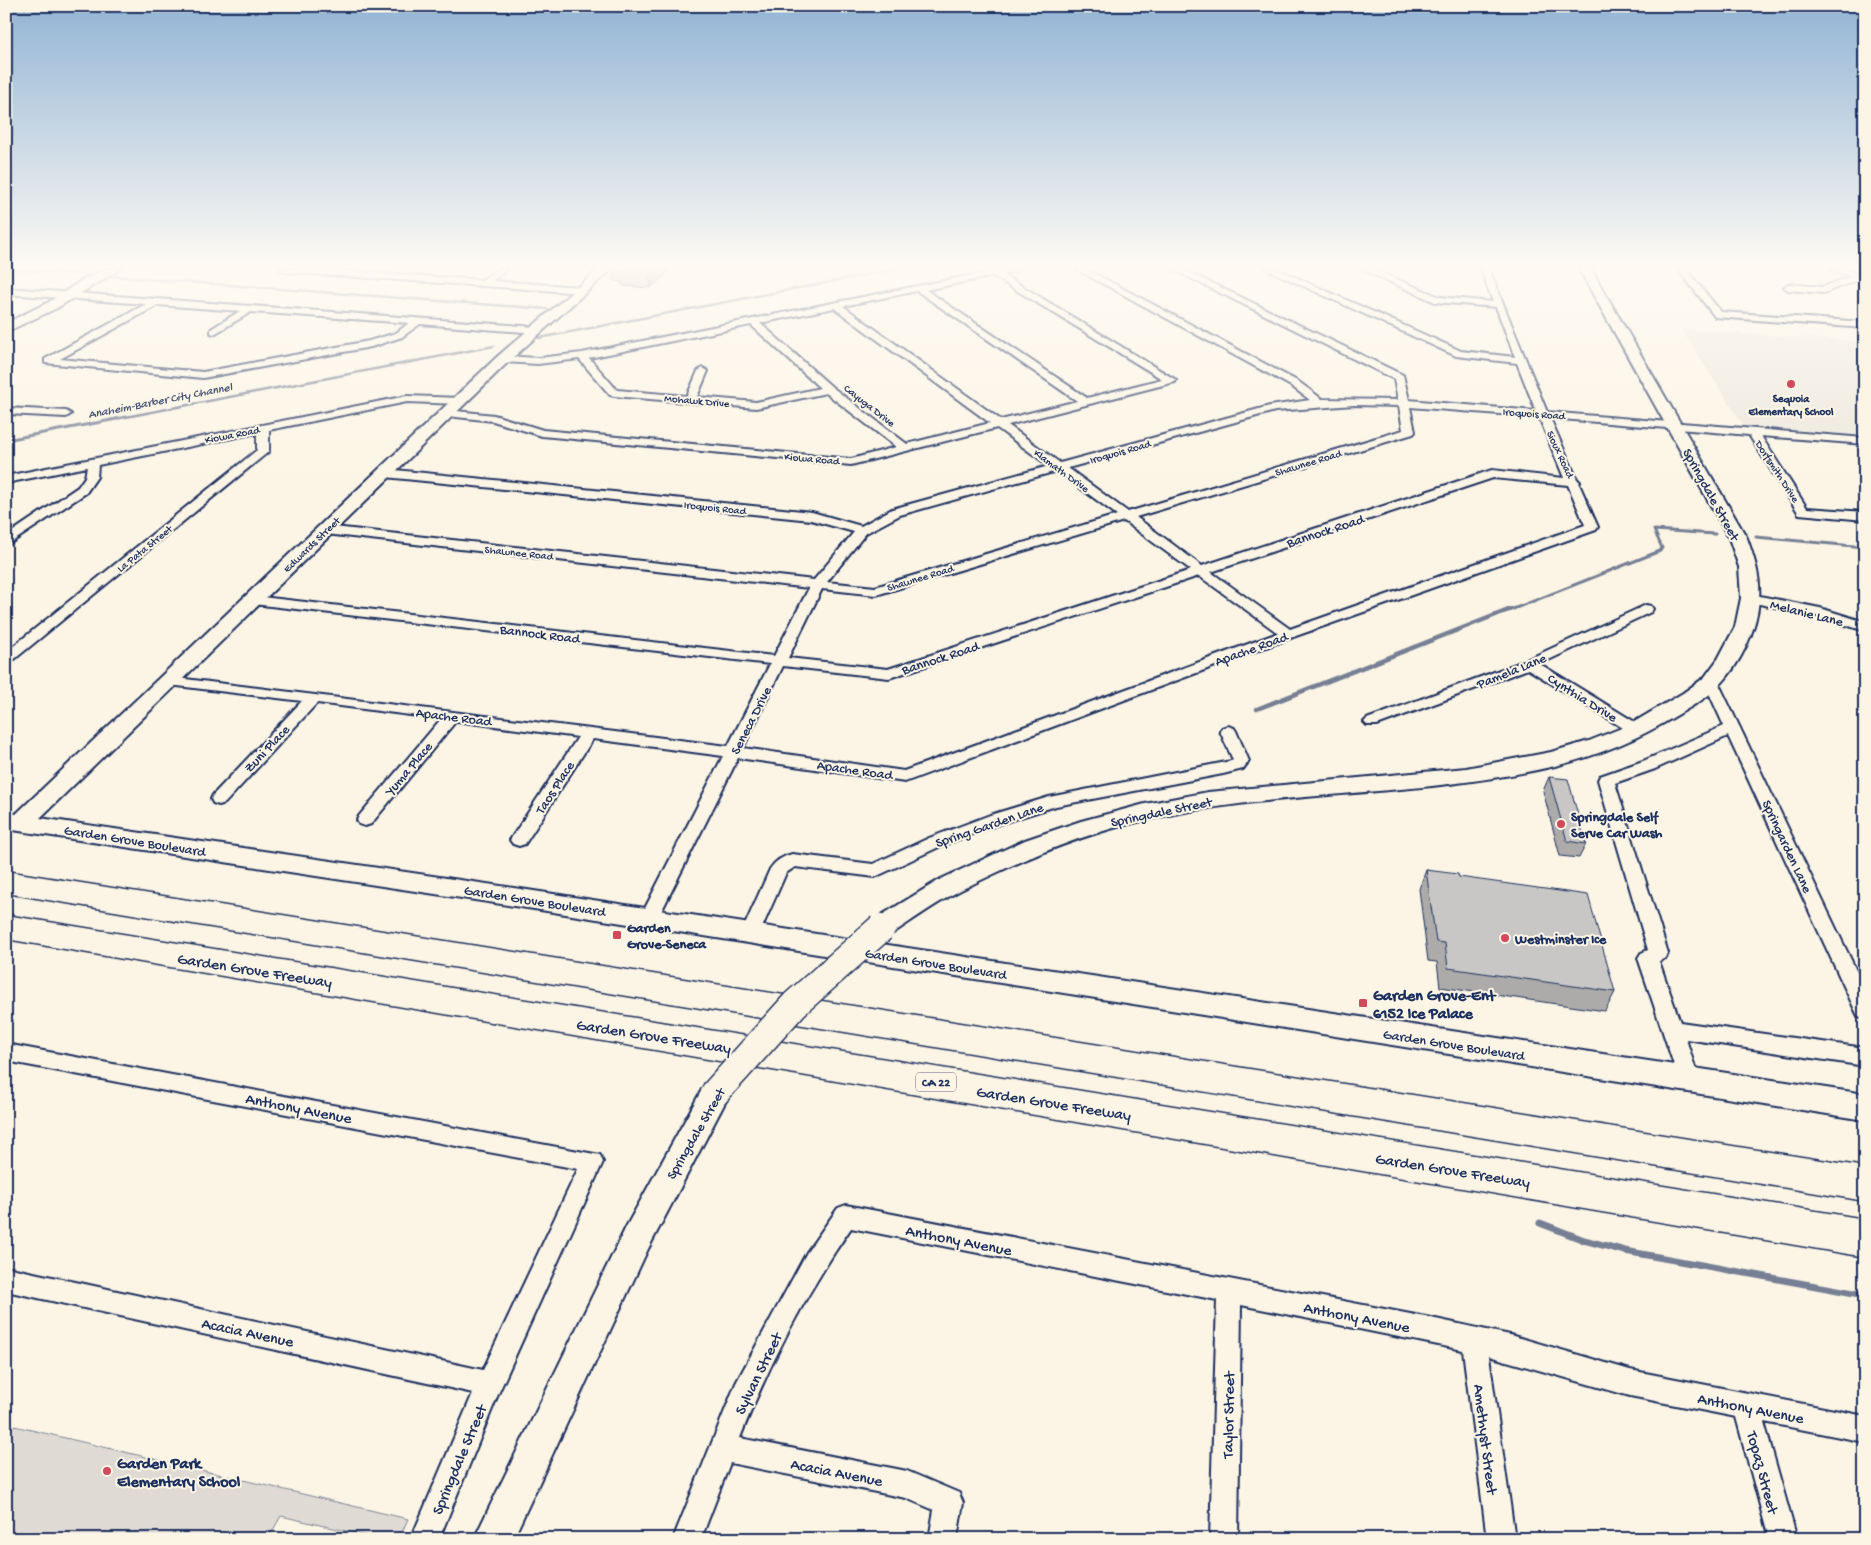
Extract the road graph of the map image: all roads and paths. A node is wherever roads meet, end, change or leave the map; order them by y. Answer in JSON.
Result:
{"nodes":[{"id":1,"x":85,"y":341,"type":"edge"},
{"id":2,"x":380,"y":341,"type":"edge"},
{"id":3,"x":524,"y":341,"type":"edge"},
{"id":4,"x":657,"y":341,"type":"edge"},
{"id":5,"x":775,"y":341,"type":"edge"},
{"id":6,"x":886,"y":341,"type":"edge"},
{"id":7,"x":996,"y":341,"type":"edge"},
{"id":8,"x":1107,"y":341,"type":"edge"},
{"id":9,"x":1215,"y":341,"type":"edge"},
{"id":10,"x":1325,"y":341,"type":"edge"},
{"id":11,"x":1430,"y":341,"type":"edge"},
{"id":12,"x":1515,"y":341,"type":"edge"},
{"id":13,"x":1626,"y":341,"type":"edge"},
{"id":14,"x":582,"y":356,"type":"junction"},
{"id":15,"x":503,"y":359,"type":"junction"},
{"id":16,"x":1523,"y":360,"type":"junction"},
{"id":17,"x":703,"y":371,"type":"dead end"},
{"id":18,"x":828,"y":389,"type":"junction"},
{"id":19,"x":691,"y":399,"type":"junction"},
{"id":20,"x":1318,"y":401,"type":"junction"},
{"id":21,"x":1086,"y":402,"type":"junction"},
{"id":22,"x":1403,"y":402,"type":"junction"},
{"id":23,"x":453,"y":407,"type":"junction"},
{"id":24,"x":6,"y":410,"type":"edge"},
{"id":25,"x":66,"y":414,"type":"dead end"},
{"id":26,"x":1542,"y":414,"type":"junction"},
{"id":27,"x":1001,"y":425,"type":"junction"},
{"id":28,"x":1674,"y":425,"type":"junction"},
{"id":29,"x":263,"y":428,"type":"junction"},
{"id":30,"x":1752,"y":431,"type":"junction"},
{"id":31,"x":1865,"y":440,"type":"edge"},
{"id":32,"x":905,"y":448,"type":"junction"},
{"id":33,"x":92,"y":462,"type":"junction"},
{"id":34,"x":1058,"y":468,"type":"junction"},
{"id":35,"x":384,"y":473,"type":"junction"},
{"id":36,"x":6,"y":480,"type":"edge"},
{"id":37,"x":1574,"y":482,"type":"junction"},
{"id":38,"x":1127,"y":516,"type":"junction"},
{"id":39,"x":1865,"y":516,"type":"edge"},
{"id":40,"x":1592,"y":527,"type":"joint"},
{"id":41,"x":325,"y":530,"type":"junction"},
{"id":42,"x":862,"y":530,"type":"junction"},
{"id":43,"x":6,"y":542,"type":"edge"},
{"id":44,"x":1200,"y":571,"type":"junction"},
{"id":45,"x":817,"y":585,"type":"junction"},
{"id":46,"x":1750,"y":598,"type":"junction"},
{"id":47,"x":253,"y":600,"type":"junction"},
{"id":48,"x":1646,"y":609,"type":"dead end"},
{"id":49,"x":1865,"y":627,"type":"edge"},
{"id":50,"x":1288,"y":634,"type":"junction"},
{"id":51,"x":6,"y":659,"type":"edge"},
{"id":52,"x":780,"y":660,"type":"junction"},
{"id":53,"x":1529,"y":664,"type":"junction"},
{"id":54,"x":169,"y":681,"type":"junction"},
{"id":55,"x":1711,"y":682,"type":"junction"},
{"id":56,"x":314,"y":698,"type":"junction"},
{"id":57,"x":452,"y":716,"type":"junction"},
{"id":58,"x":1372,"y":722,"type":"dead end"},
{"id":59,"x":1732,"y":728,"type":"junction"},
{"id":60,"x":1637,"y":730,"type":"junction"},
{"id":61,"x":1228,"y":731,"type":"dead end"},
{"id":62,"x":589,"y":733,"type":"junction"},
{"id":63,"x":734,"y":752,"type":"junction"},
{"id":64,"x":219,"y":798,"type":"dead end"},
{"id":65,"x":365,"y":820,"type":"dead end"},
{"id":66,"x":13,"y":822,"type":"edge"},
{"id":67,"x":520,"y":840,"type":"dead end"},
{"id":68,"x":6,"y":882,"type":"edge"},
{"id":69,"x":649,"y":918,"type":"junction"},
{"id":70,"x":6,"y":927,"type":"edge"},
{"id":71,"x":750,"y":934,"type":"junction"},
{"id":72,"x":1865,"y":1010,"type":"edge"},
{"id":73,"x":1672,"y":1029,"type":"junction"},
{"id":74,"x":6,"y":1052,"type":"edge"},
{"id":75,"x":1865,"y":1057,"type":"edge"},
{"id":76,"x":1689,"y":1080,"type":"junction"},
{"id":77,"x":1865,"y":1107,"type":"edge"},
{"id":78,"x":592,"y":1162,"type":"joint"},
{"id":79,"x":1865,"y":1184,"type":"edge"},
{"id":80,"x":846,"y":1216,"type":"joint"},
{"id":81,"x":1865,"y":1238,"type":"edge"},
{"id":82,"x":6,"y":1279,"type":"edge"},
{"id":83,"x":1229,"y":1291,"type":"junction"},
{"id":84,"x":1474,"y":1340,"type":"junction"},
{"id":85,"x":490,"y":1384,"type":"junction"},
{"id":86,"x":1746,"y":1406,"type":"junction"},
{"id":87,"x":1865,"y":1428,"type":"edge"},
{"id":88,"x":722,"y":1448,"type":"junction"},
{"id":89,"x":425,"y":1539,"type":"edge"},
{"id":90,"x":493,"y":1539,"type":"edge"},
{"id":91,"x":687,"y":1539,"type":"edge"},
{"id":92,"x":943,"y":1539,"type":"edge"},
{"id":93,"x":1224,"y":1539,"type":"edge"},
{"id":94,"x":1500,"y":1539,"type":"edge"},
{"id":95,"x":1783,"y":1539,"type":"edge"}],
"edges":[{"from":1,"to":2,"type":"street"},
{"from":3,"to":15,"type":"main road","name":"Edwards Street"},
{"from":4,"to":14,"type":"street"},
{"from":5,"to":18,"type":"street","name":"Cayuga Drive"},
{"from":6,"to":27,"type":"street","name":"Klamath Drive"},
{"from":7,"to":21,"type":"street"},
{"from":8,"to":21,"type":"street","name":"Kiowa Road"},
{"from":9,"to":20,"type":"street"},
{"from":10,"to":22,"type":"street"},
{"from":11,"to":16,"type":"street"},
{"from":12,"to":16,"type":"street","name":"Sioux Road"},
{"from":13,"to":28,"type":"main road","name":"Springdale Street"},
{"from":14,"to":15,"type":"street"},
{"from":14,"to":19,"type":"street","name":"Mohawk Drive"},
{"from":15,"to":23,"type":"main road","name":"Edwards Street"},
{"from":16,"to":26,"type":"street","name":"Sioux Road"},
{"from":17,"to":19,"type":"street"},
{"from":18,"to":19,"type":"street","name":"Mohawk Drive"},
{"from":18,"to":32,"type":"street","name":"Cayuga Drive"},
{"from":20,"to":22,"type":"street","name":"Iroquois Road"},
{"from":20,"to":34,"type":"street","name":"Iroquois Road"},
{"from":21,"to":27,"type":"street","name":"Kiowa Road"},
{"from":22,"to":26,"type":"street","name":"Iroquois Road"},
{"from":22,"to":38,"type":"street","name":"Shawnee Road"},
{"from":23,"to":29,"type":"street","name":"Kiowa Road"},
{"from":23,"to":32,"type":"street","name":"Kiowa Road"},
{"from":23,"to":35,"type":"main road","name":"Edwards Street"},
{"from":24,"to":25,"type":"street"},
{"from":26,"to":28,"type":"street","name":"Iroquois Road"},
{"from":26,"to":37,"type":"street","name":"Sioux Road"},
{"from":27,"to":32,"type":"street","name":"Kiowa Road"},
{"from":27,"to":34,"type":"street","name":"Klamath Drive"},
{"from":28,"to":30,"type":"street","name":"Iroquois Road"},
{"from":28,"to":46,"type":"main road","name":"Springdale Street"},
{"from":29,"to":33,"type":"street","name":"Kiowa Road"},
{"from":29,"to":51,"type":"street","name":"La Pata Street"},
{"from":30,"to":31,"type":"street","name":"Iroquois Road"},
{"from":30,"to":39,"type":"street","name":"Dorfsmith Drive"},
{"from":33,"to":36,"type":"street","name":"Kiowa Road"},
{"from":33,"to":43,"type":"street"},
{"from":34,"to":38,"type":"street","name":"Klamath Drive"},
{"from":34,"to":42,"type":"street","name":"Iroquois Road"},
{"from":35,"to":41,"type":"main road","name":"Edwards Street"},
{"from":35,"to":42,"type":"street","name":"Iroquois Road"},
{"from":37,"to":40,"type":"street","name":"Sioux Road"},
{"from":37,"to":44,"type":"street","name":"Bannock Road"},
{"from":38,"to":44,"type":"street","name":"Klamath Drive"},
{"from":38,"to":45,"type":"street","name":"Shawnee Road"},
{"from":40,"to":50,"type":"street","name":"Apache Road"},
{"from":41,"to":45,"type":"street","name":"Shawnee Road"},
{"from":41,"to":47,"type":"main road","name":"Edwards Street"},
{"from":42,"to":45,"type":"street","name":"Seneca Drive"},
{"from":44,"to":50,"type":"street","name":"Klamath Drive"},
{"from":44,"to":52,"type":"street","name":"Bannock Road"},
{"from":45,"to":52,"type":"street","name":"Seneca Drive"},
{"from":46,"to":49,"type":"street","name":"Melanie Lane"},
{"from":46,"to":55,"type":"main road","name":"Springdale Street"},
{"from":47,"to":52,"type":"street","name":"Bannock Road"},
{"from":47,"to":54,"type":"main road","name":"Edwards Street"},
{"from":48,"to":53,"type":"street","name":"Pamela Lane"},
{"from":50,"to":63,"type":"street","name":"Apache Road"},
{"from":52,"to":63,"type":"street","name":"Seneca Drive"},
{"from":53,"to":58,"type":"street","name":"Pamela Lane"},
{"from":53,"to":60,"type":"street","name":"Cynthia Drive"},
{"from":54,"to":56,"type":"street","name":"Apache Road"},
{"from":54,"to":66,"type":"main road","name":"Edwards Street"},
{"from":55,"to":59,"type":"street","name":"Springarden Lane"},
{"from":55,"to":60,"type":"main road","name":"Springdale Street"},
{"from":56,"to":57,"type":"street","name":"Apache Road"},
{"from":56,"to":64,"type":"street","name":"Zuni Place"},
{"from":57,"to":62,"type":"street","name":"Apache Road"},
{"from":57,"to":65,"type":"street","name":"Yuma Place"},
{"from":59,"to":72,"type":"street","name":"Springarden Lane"},
{"from":59,"to":73,"type":"street"},
{"from":60,"to":90,"type":"main road","name":"Springdale Street","bridge":true},
{"from":61,"to":71,"type":"street","name":"Spring Garden Lane"},
{"from":62,"to":63,"type":"street","name":"Apache Road"},
{"from":62,"to":67,"type":"street","name":"Taos Place"},
{"from":63,"to":69,"type":"street","name":"Seneca Drive"},
{"from":66,"to":69,"type":"main road","name":"Garden Grove Boulevard"},
{"from":68,"to":79,"type":"highway"},
{"from":69,"to":71,"type":"main road","name":"Garden Grove Boulevard"},
{"from":70,"to":81,"type":"highway","name":"Garden Grove Freeway","number":"CA 22"},
{"from":71,"to":76,"type":"main road","name":"Garden Grove Boulevard"},
{"from":73,"to":75,"type":"street"},
{"from":73,"to":76,"type":"street"},
{"from":74,"to":78,"type":"street","name":"Anthony Avenue"},
{"from":76,"to":77,"type":"main road","name":"Garden Grove Boulevard"},
{"from":78,"to":85,"type":"street","name":"Springdale Street"},
{"from":80,"to":83,"type":"street","name":"Anthony Avenue"},
{"from":80,"to":88,"type":"street","name":"Sylvan Street"},
{"from":82,"to":85,"type":"street","name":"Acacia Avenue"},
{"from":83,"to":84,"type":"street","name":"Anthony Avenue"},
{"from":83,"to":93,"type":"street","name":"Taylor Street"},
{"from":84,"to":86,"type":"street","name":"Anthony Avenue"},
{"from":84,"to":94,"type":"street","name":"Amethyst Street"},
{"from":85,"to":89,"type":"street","name":"Springdale Street"},
{"from":86,"to":87,"type":"street","name":"Anthony Avenue"},
{"from":86,"to":95,"type":"street","name":"Topaz Street"},
{"from":88,"to":91,"type":"street","name":"Sylvan Street"},
{"from":88,"to":92,"type":"street","name":"Acacia Avenue"}]}
